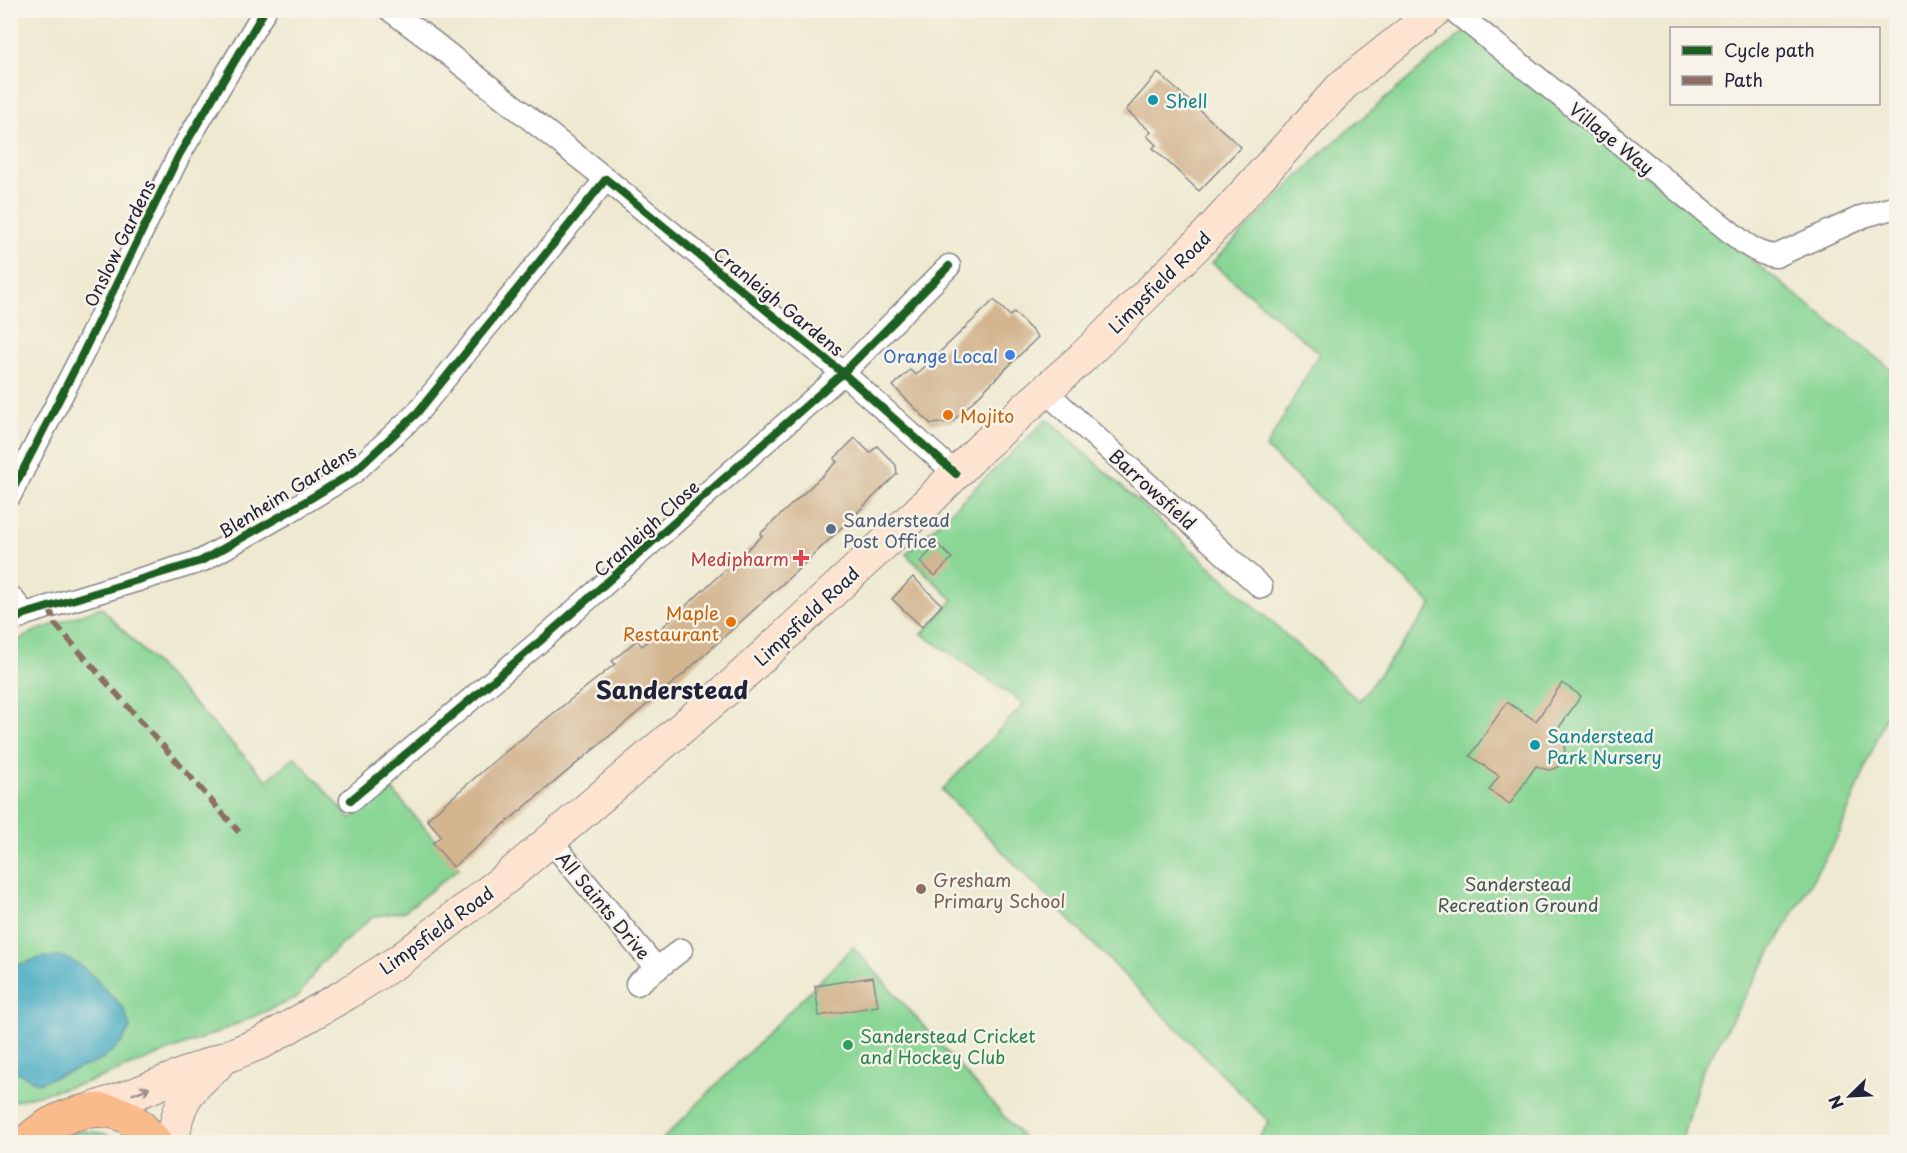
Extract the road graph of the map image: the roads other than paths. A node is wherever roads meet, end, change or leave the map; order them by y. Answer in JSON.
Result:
{"nodes":[{"id":1,"x":265,"y":10,"type":"edge"},
{"id":2,"x":390,"y":10,"type":"edge"},
{"id":3,"x":1437,"y":10,"type":"edge"},
{"id":4,"x":1453,"y":10,"type":"edge"},
{"id":5,"x":606,"y":179,"type":"junction"},
{"id":6,"x":1896,"y":207,"type":"edge"},
{"id":7,"x":949,"y":266,"type":"dead end"},
{"id":8,"x":843,"y":373,"type":"junction"},
{"id":9,"x":1045,"y":392,"type":"junction"},
{"id":10,"x":956,"y":474,"type":"junction"},
{"id":11,"x":10,"y":495,"type":"edge"},
{"id":12,"x":1261,"y":587,"type":"dead end"},
{"id":13,"x":10,"y":596,"type":"edge"},
{"id":14,"x":18,"y":618,"type":"edge"},
{"id":15,"x":351,"y":801,"type":"dead end"},
{"id":16,"x":550,"y":840,"type":"junction"},
{"id":17,"x":681,"y":950,"type":"dead end"},
{"id":18,"x":657,"y":969,"type":"junction"},
{"id":19,"x":637,"y":984,"type":"dead end"},
{"id":20,"x":227,"y":1057,"type":"junction"},
{"id":21,"x":77,"y":1113,"type":"junction"},
{"id":22,"x":10,"y":1130,"type":"edge"},
{"id":23,"x":27,"y":1143,"type":"edge"},
{"id":24,"x":155,"y":1143,"type":"edge"},
{"id":25,"x":174,"y":1143,"type":"edge"}],
"edges":[{"from":1,"to":11,"type":"street","name":"Onslow Gardens"},
{"from":2,"to":5,"type":"street","name":"Cranleigh Gardens"},
{"from":3,"to":9,"type":"main road","name":"Limpsfield Road"},
{"from":4,"to":6,"type":"street","name":"Village Way"},
{"from":5,"to":8,"type":"street","name":"Cranleigh Gardens"},
{"from":5,"to":14,"type":"street","name":"Blenheim Gardens"},
{"from":7,"to":8,"type":"street","name":"Cranleigh Close"},
{"from":8,"to":10,"type":"street","name":"Cranleigh Gardens"},
{"from":8,"to":15,"type":"street","name":"Cranleigh Close"},
{"from":9,"to":10,"type":"main road","name":"Limpsfield Road"},
{"from":9,"to":12,"type":"street","name":"Barrowsfield"},
{"from":10,"to":16,"type":"main road","name":"Limpsfield Road"},
{"from":13,"to":14,"type":"street","name":"Blenheim Gardens"},
{"from":16,"to":18,"type":"street","name":"All Saints Drive"},
{"from":16,"to":20,"type":"main road","name":"Limpsfield Road"},
{"from":17,"to":18,"type":"street","name":"All Saints Drive"},
{"from":18,"to":19,"type":"street","name":"All Saints Drive"},
{"from":21,"to":20,"type":"main road","name":"Limpsfield Road","one_way":true},
{"from":20,"to":25,"type":"main road","name":"Limpsfield Road"},
{"from":21,"to":22,"type":"main road"},
{"from":21,"to":23,"type":"main road"},
{"from":21,"to":24,"type":"main road"}]}
